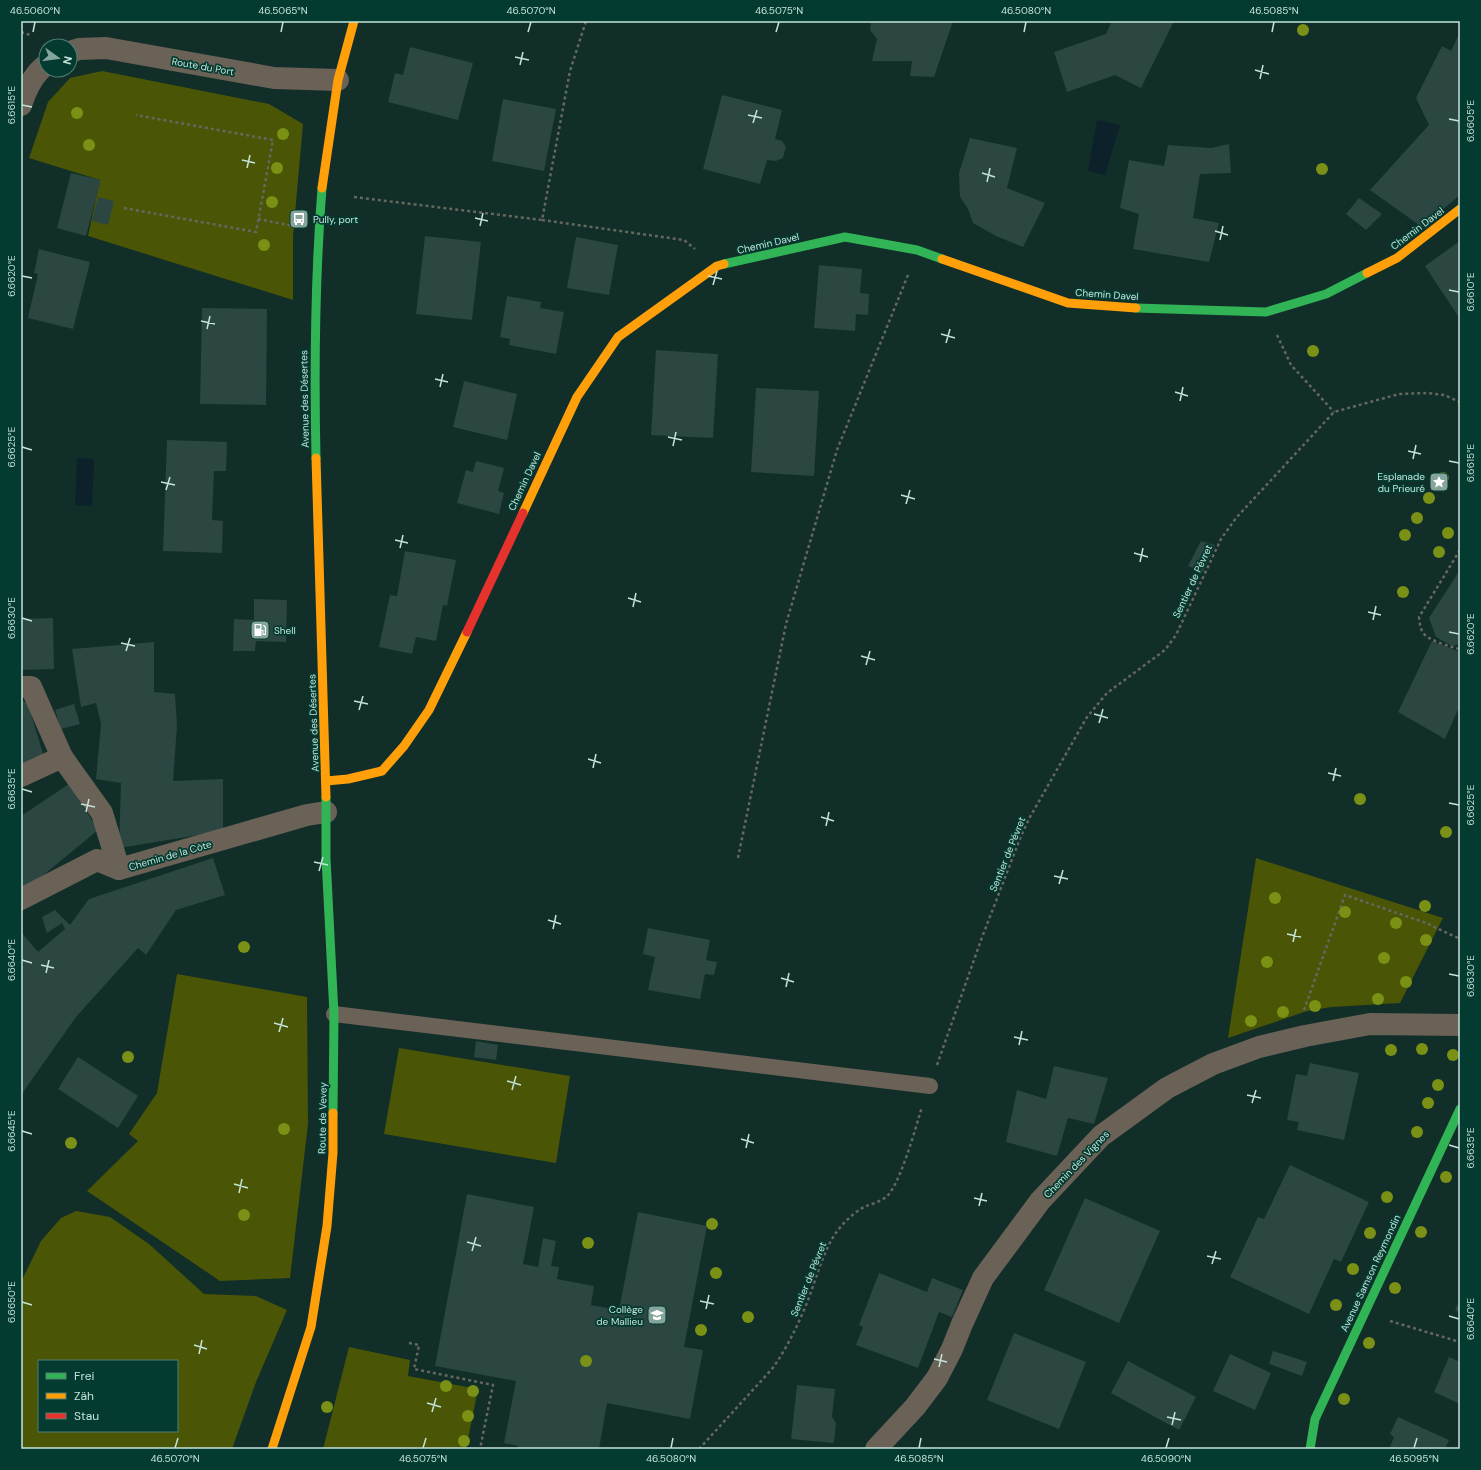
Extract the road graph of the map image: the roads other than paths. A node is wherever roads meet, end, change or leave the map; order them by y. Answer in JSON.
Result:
{"nodes":[{"id":1,"x":354,"y":21,"type":"edge"},
{"id":2,"x":78,"y":49,"type":"edge"},
{"id":3,"x":35,"y":70,"type":"edge"},
{"id":4,"x":338,"y":80,"type":"junction"},
{"id":5,"x":21,"y":105,"type":"edge"},
{"id":6,"x":1460,"y":209,"type":"edge"},
{"id":7,"x":21,"y":687,"type":"edge"},
{"id":8,"x":62,"y":758,"type":"junction"},
{"id":9,"x":21,"y":776,"type":"edge"},
{"id":10,"x":326,"y":780,"type":"junction"},
{"id":11,"x":326,"y":812,"type":"junction"},
{"id":12,"x":120,"y":869,"type":"junction"},
{"id":13,"x":21,"y":900,"type":"edge"},
{"id":14,"x":334,"y":1014,"type":"junction"},
{"id":15,"x":1460,"y":1026,"type":"edge"},
{"id":16,"x":930,"y":1086,"type":"road end"},
{"id":17,"x":1460,"y":1109,"type":"edge"},
{"id":18,"x":272,"y":1449,"type":"edge"},
{"id":19,"x":876,"y":1449,"type":"edge"},
{"id":20,"x":1310,"y":1449,"type":"edge"}],
"edges":[{"from":1,"to":4,"type":"street","name":"Avenue des Désertes"},
{"from":2,"to":4,"type":"street","name":"Route du Port"},
{"from":3,"to":5,"type":"street"},
{"from":4,"to":10,"type":"street","name":"Avenue des Désertes"},
{"from":6,"to":10,"type":"street","name":"Chemin Davel"},
{"from":7,"to":8,"type":"street"},
{"from":8,"to":9,"type":"street"},
{"from":8,"to":12,"type":"street"},
{"from":10,"to":11,"type":"street","name":"Route de Vevey"},
{"from":11,"to":12,"type":"street","name":"Chemin de la Côte"},
{"from":11,"to":14,"type":"street","name":"Route de Vevey"},
{"from":12,"to":13,"type":"street","name":"Chemin de la Côte"},
{"from":14,"to":16,"type":"lane"},
{"from":14,"to":18,"type":"street","name":"Route de Vevey"},
{"from":15,"to":19,"type":"street","name":"Chemin des Vignes"},
{"from":17,"to":20,"type":"street","name":"Avenue Samson Reymondin"}]}
